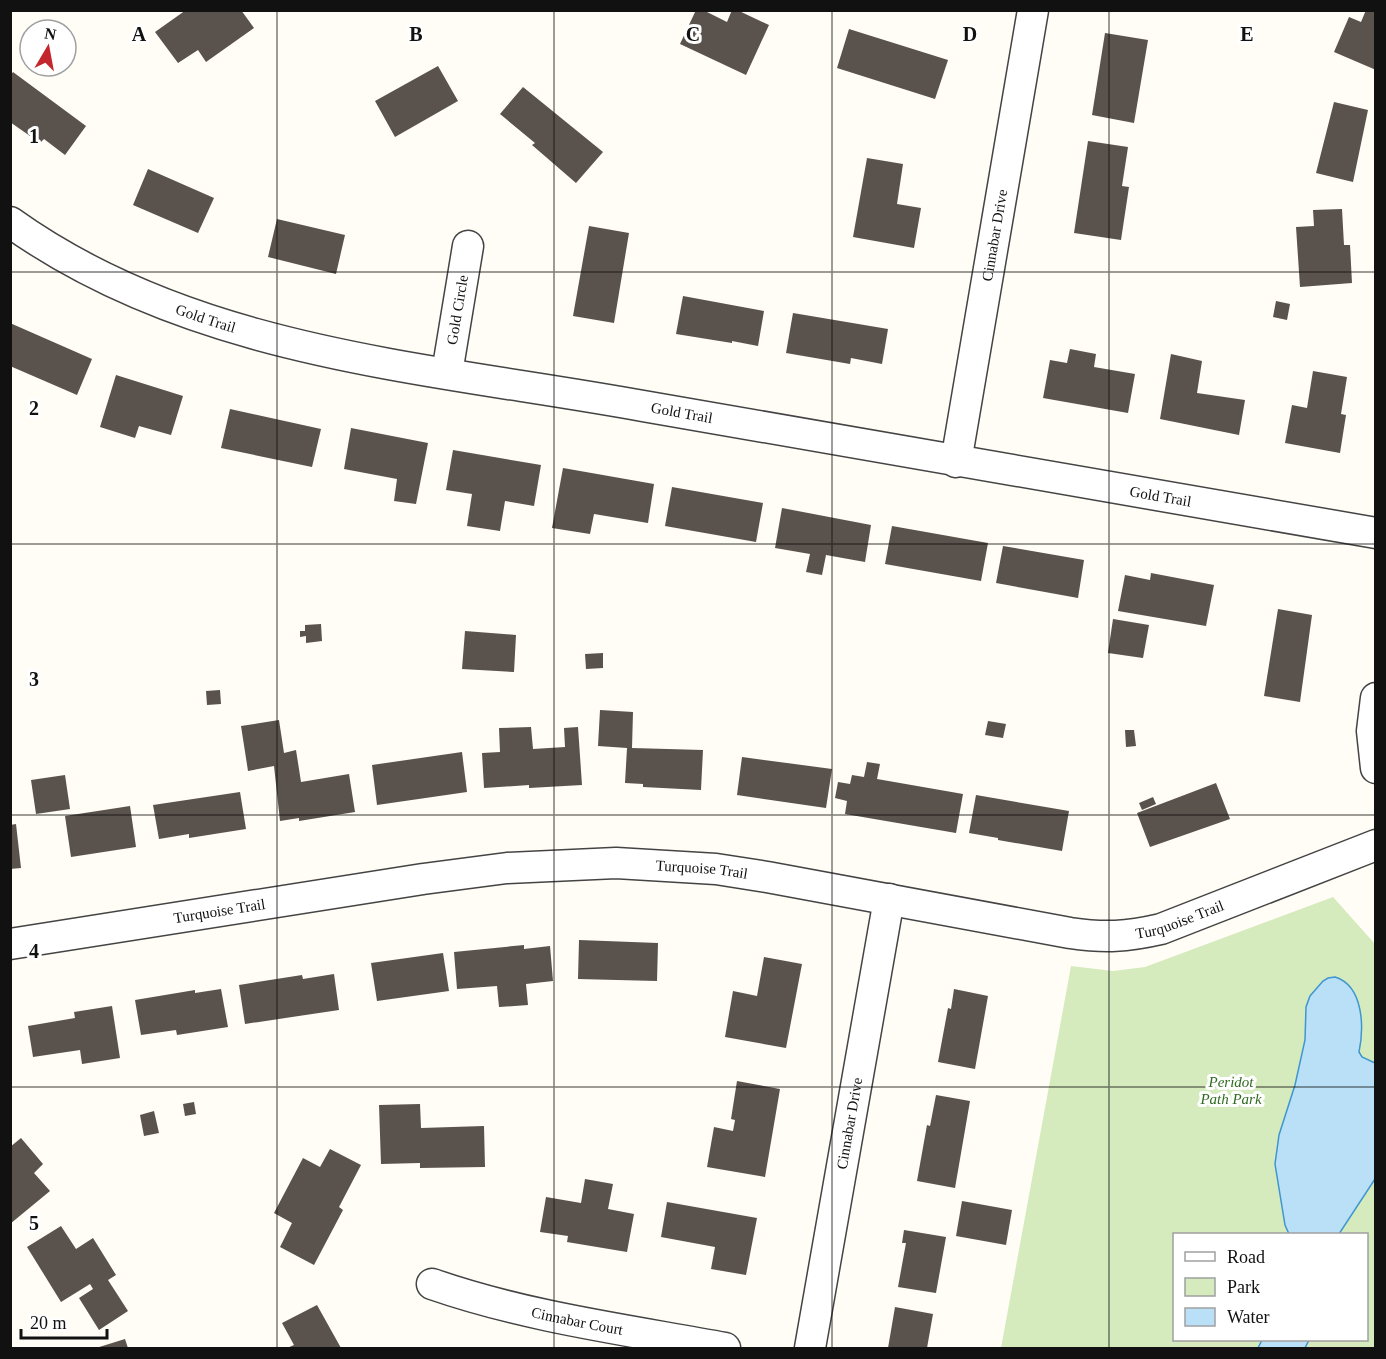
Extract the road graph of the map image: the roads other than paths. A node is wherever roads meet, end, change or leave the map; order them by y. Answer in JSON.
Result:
{"nodes":[{"id":1,"x":1033,"y":10,"type":"edge"},
{"id":2,"x":10,"y":222,"type":"edge"},
{"id":3,"x":468,"y":246,"type":"dead end"},
{"id":4,"x":447,"y":373,"type":"junction"},
{"id":5,"x":956,"y":462,"type":"junction"},
{"id":6,"x":1376,"y":533,"type":"edge"},
{"id":7,"x":1376,"y":698,"type":"edge"},
{"id":8,"x":1376,"y":768,"type":"edge"},
{"id":9,"x":1376,"y":845,"type":"edge"},
{"id":10,"x":888,"y":899,"type":"junction"},
{"id":11,"x":10,"y":944,"type":"edge"},
{"id":12,"x":432,"y":1284,"type":"dead end"},
{"id":13,"x":725,"y":1348,"type":"edge"},
{"id":14,"x":810,"y":1348,"type":"edge"}],
"edges":[{"from":1,"to":5,"type":"street","name":"Cinnabar Drive"},
{"from":2,"to":4,"type":"street","name":"Gold Trail"},
{"from":3,"to":4,"type":"street","name":"Gold Circle"},
{"from":4,"to":5,"type":"street","name":"Gold Trail"},
{"from":5,"to":6,"type":"street","name":"Gold Trail"},
{"from":7,"to":8,"type":"street"},
{"from":9,"to":10,"type":"street","name":"Turquoise Trail"},
{"from":10,"to":11,"type":"street","name":"Turquoise Trail"},
{"from":10,"to":14,"type":"street","name":"Cinnabar Drive"},
{"from":12,"to":13,"type":"street","name":"Cinnabar Court"}]}
